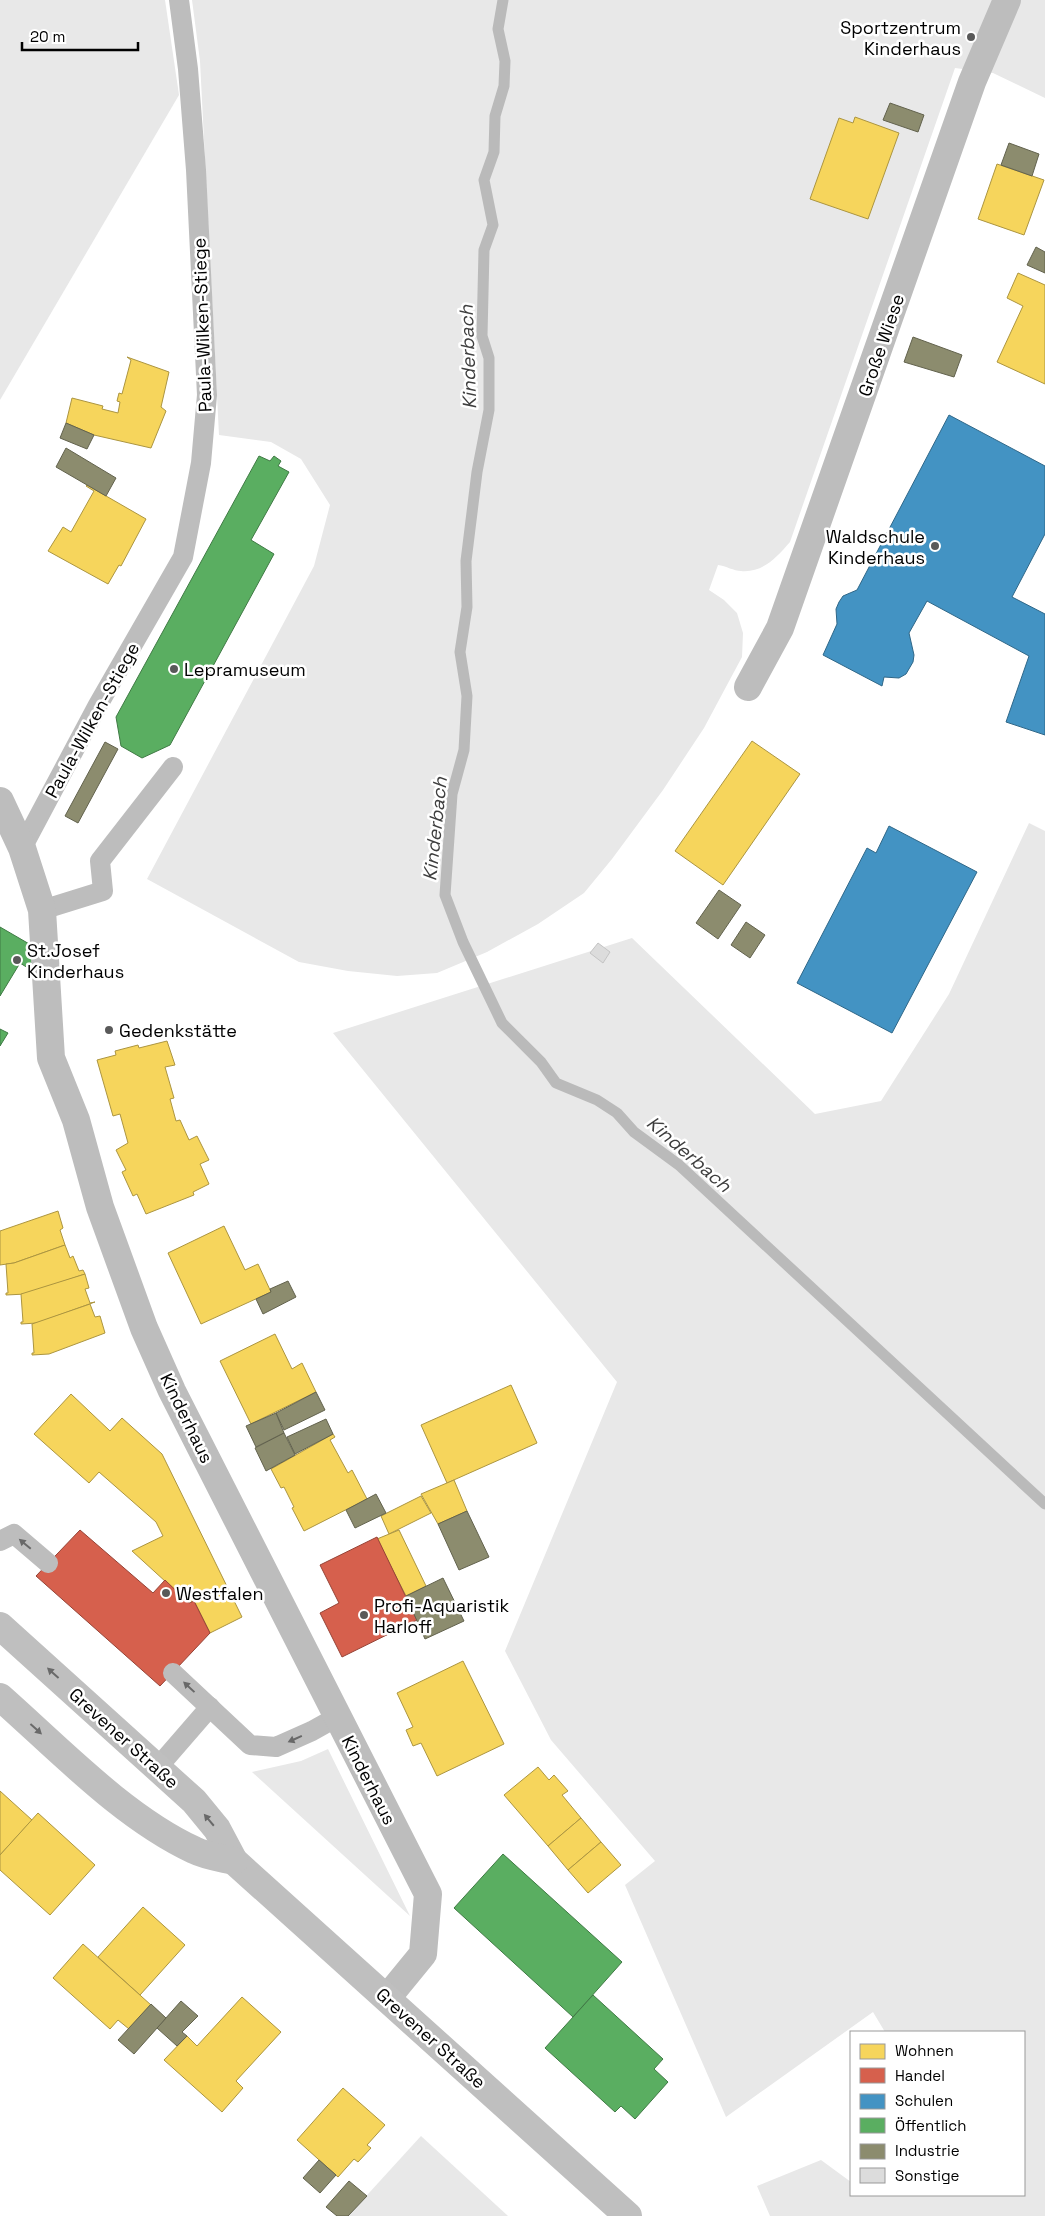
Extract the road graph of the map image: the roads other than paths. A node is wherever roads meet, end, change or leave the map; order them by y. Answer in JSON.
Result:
{"nodes":[{"id":1,"x":179,"y":0,"type":"edge"},
{"id":2,"x":1007,"y":0,"type":"edge"},
{"id":3,"x":748,"y":688,"type":"dead end"},
{"id":4,"x":173,"y":767,"type":"dead end"},
{"id":5,"x":0,"y":801,"type":"edge"},
{"id":6,"x":22,"y":848,"type":"junction"},
{"id":7,"x":42,"y":910,"type":"junction"},
{"id":8,"x":0,"y":1541,"type":"edge"},
{"id":9,"x":48,"y":1563,"type":"dead end"},
{"id":10,"x":0,"y":1626,"type":"edge"},
{"id":11,"x":173,"y":1673,"type":"dead end"},
{"id":12,"x":0,"y":1696,"type":"edge"},
{"id":13,"x":210,"y":1706,"type":"junction"},
{"id":14,"x":337,"y":1717,"type":"junction"},
{"id":15,"x":158,"y":1767,"type":"junction"},
{"id":16,"x":234,"y":1862,"type":"junction"},
{"id":17,"x":387,"y":1998,"type":"junction"},
{"id":18,"x":625,"y":2215,"type":"edge"}],
"edges":[{"from":1,"to":6,"type":"lane","name":"Paula-Wilken-Stiege"},
{"from":2,"to":3,"type":"street","name":"Große Wiese"},
{"from":4,"to":7,"type":"lane"},
{"from":5,"to":6,"type":"street","name":"Kinderhaus"},
{"from":6,"to":7,"type":"street","name":"Kinderhaus"},
{"from":7,"to":14,"type":"street","name":"Kinderhaus"},
{"from":9,"to":8,"type":"lane","one_way":true},
{"from":15,"to":10,"type":"main road","name":"Grevener Straße","one_way":true},
{"from":13,"to":11,"type":"lane","one_way":true},
{"from":12,"to":16,"type":"main road","name":"Grevener Straße","one_way":true},
{"from":14,"to":13,"type":"lane","one_way":true},
{"from":13,"to":15,"type":"lane"},
{"from":14,"to":17,"type":"street","name":"Kinderhaus"},
{"from":16,"to":15,"type":"main road","name":"Grevener Straße","one_way":true},
{"from":16,"to":17,"type":"main road","name":"Grevener Straße"},
{"from":17,"to":18,"type":"main road","name":"Grevener Straße"}]}
